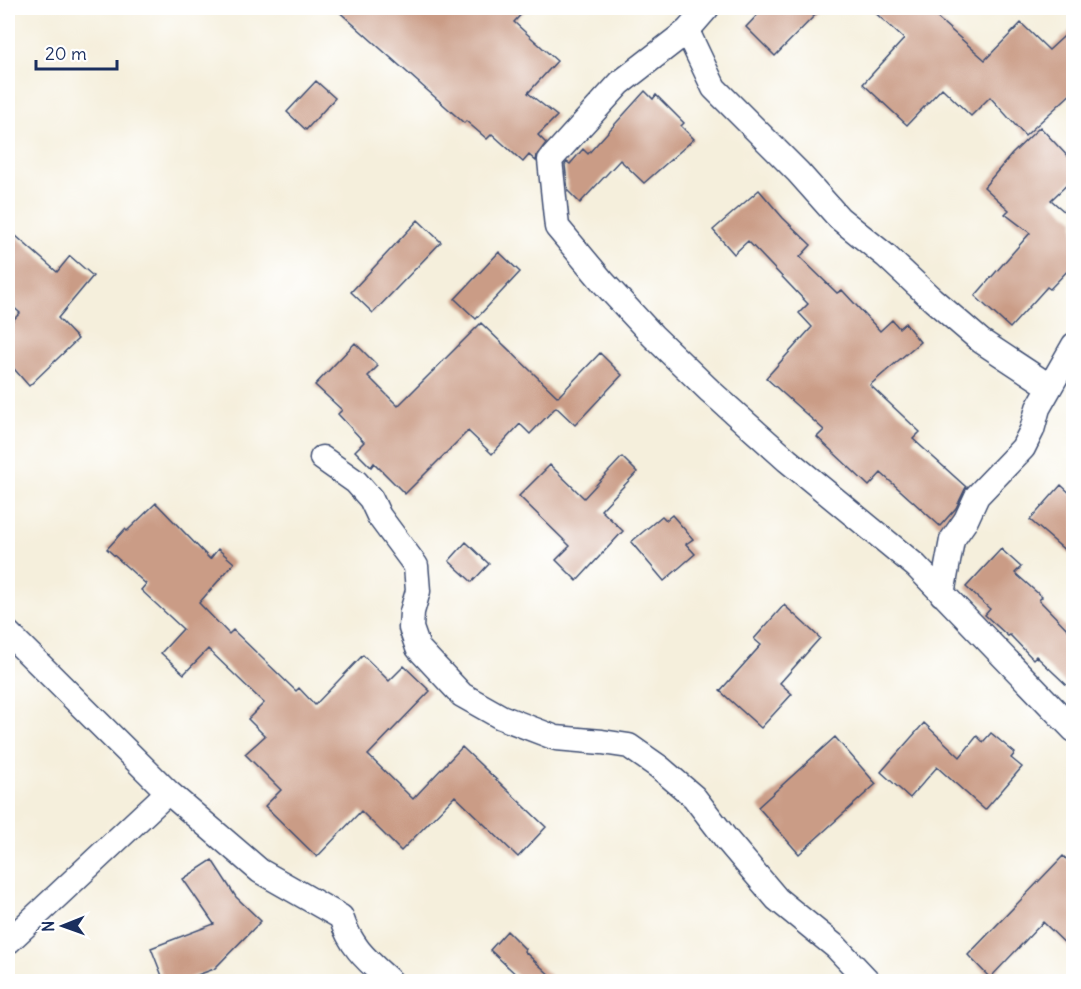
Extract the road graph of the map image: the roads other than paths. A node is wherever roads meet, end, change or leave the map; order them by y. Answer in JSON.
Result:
{"nodes":[{"id":1,"x":707,"y":8,"type":"edge"},
{"id":2,"x":687,"y":31,"type":"junction"},
{"id":3,"x":1074,"y":345,"type":"edge"},
{"id":4,"x":1049,"y":386,"type":"junction"},
{"id":5,"x":322,"y":458,"type":"dead end"},
{"id":6,"x":942,"y":594,"type":"junction"},
{"id":7,"x":8,"y":633,"type":"edge"},
{"id":8,"x":1074,"y":730,"type":"edge"},
{"id":9,"x":168,"y":792,"type":"junction"},
{"id":10,"x":8,"y":942,"type":"edge"},
{"id":11,"x":392,"y":981,"type":"edge"},
{"id":12,"x":869,"y":981,"type":"edge"}],
"edges":[{"from":1,"to":2,"type":"street"},
{"from":2,"to":4,"type":"street"},
{"from":2,"to":6,"type":"street"},
{"from":3,"to":4,"type":"street"},
{"from":4,"to":6,"type":"street"},
{"from":5,"to":12,"type":"street"},
{"from":6,"to":8,"type":"street"},
{"from":7,"to":9,"type":"street"},
{"from":9,"to":10,"type":"street"},
{"from":9,"to":11,"type":"street"}]}
